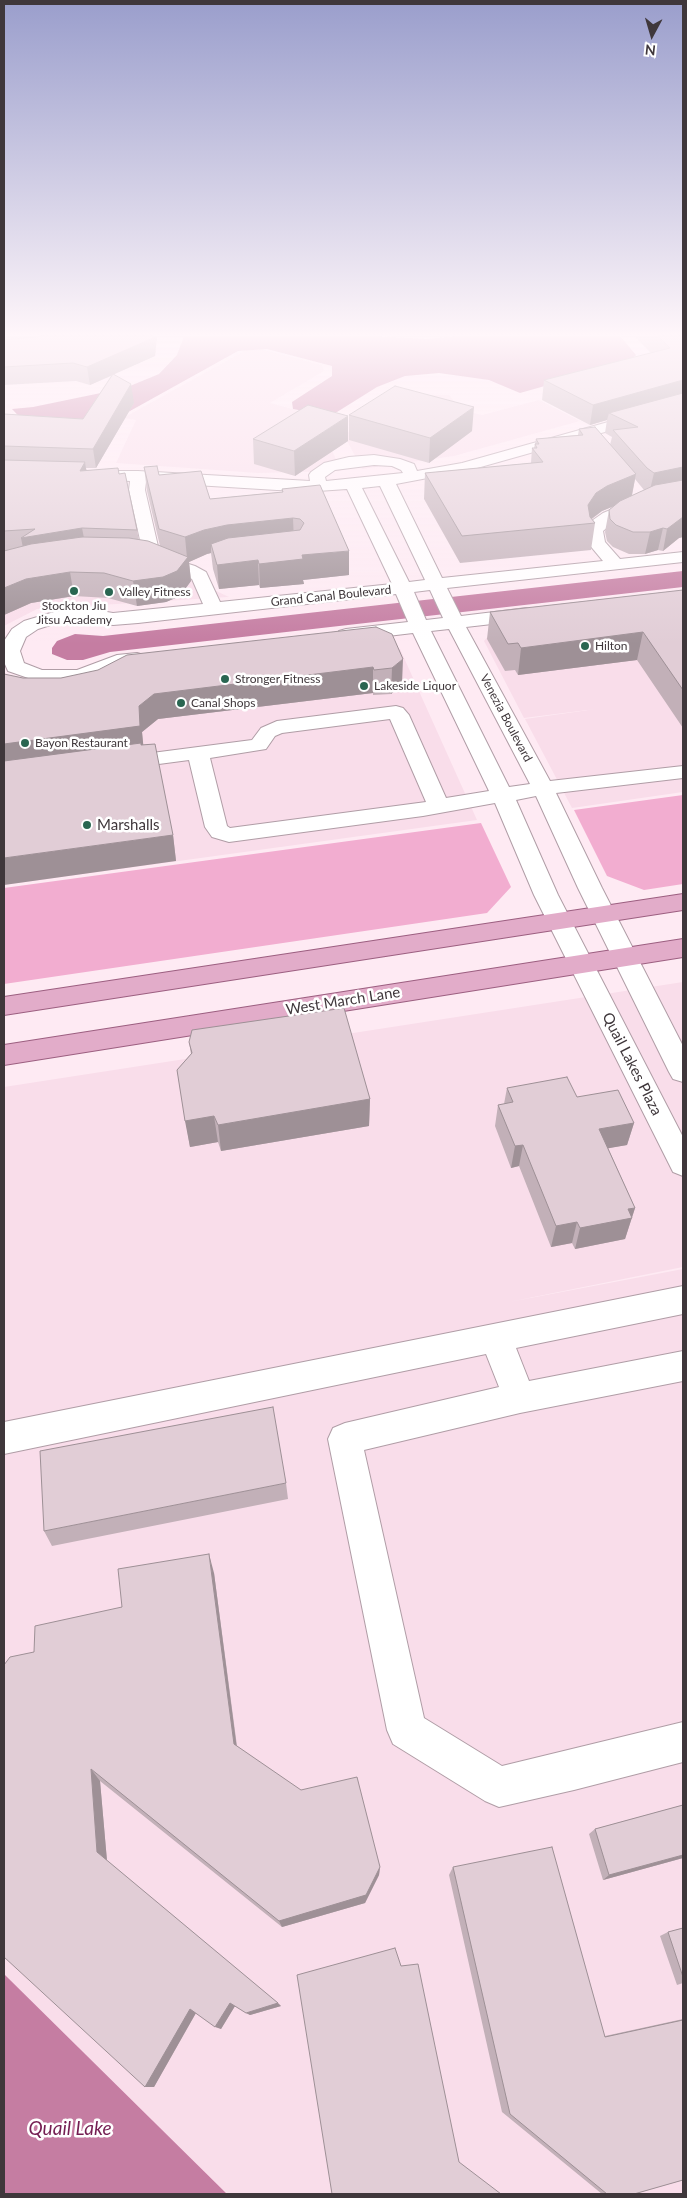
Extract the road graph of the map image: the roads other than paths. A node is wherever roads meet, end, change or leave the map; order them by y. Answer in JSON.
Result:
{"nodes":[{"id":1,"x":563,"y":439,"type":"edge"},
{"id":2,"x":586,"y":439,"type":"edge"},
{"id":3,"x":598,"y":449,"type":"edge"},
{"id":4,"x":77,"y":474,"type":"edge"},
{"id":5,"x":138,"y":476,"type":"junction"},
{"id":6,"x":412,"y":477,"type":"junction"},
{"id":7,"x":386,"y":481,"type":"junction"},
{"id":8,"x":352,"y":483,"type":"junction"},
{"id":9,"x":318,"y":486,"type":"junction"},
{"id":10,"x":630,"y":486,"type":"edge"},
{"id":11,"x":683,"y":494,"type":"edge"},
{"id":12,"x":646,"y":501,"type":"junction"},
{"id":13,"x":133,"y":556,"type":"edge"},
{"id":14,"x":683,"y":557,"type":"edge"},
{"id":15,"x":151,"y":558,"type":"junction"},
{"id":16,"x":615,"y":564,"type":"junction"},
{"id":17,"x":438,"y":584,"type":"junction"},
{"id":18,"x":403,"y":588,"type":"junction"},
{"id":19,"x":214,"y":609,"type":"junction"},
{"id":20,"x":547,"y":612,"type":"edge"},
{"id":21,"x":455,"y":623,"type":"junction"},
{"id":22,"x":419,"y":627,"type":"junction"},
{"id":23,"x":328,"y":637,"type":"edge"},
{"id":24,"x":156,"y":657,"type":"edge"},
{"id":25,"x":9,"y":669,"type":"edge"},
{"id":26,"x":198,"y":753,"type":"junction"},
{"id":27,"x":101,"y":766,"type":"edge"},
{"id":28,"x":683,"y":772,"type":"edge"},
{"id":29,"x":543,"y":788,"type":"junction"},
{"id":30,"x":503,"y":796,"type":"junction"},
{"id":31,"x":438,"y":806,"type":"junction"},
{"id":32,"x":569,"y":843,"type":"junction"},
{"id":33,"x":527,"y":850,"type":"junction"},
{"id":34,"x":683,"y":902,"type":"edge"},
{"id":35,"x":603,"y":915,"type":"junction"},
{"id":36,"x":560,"y":922,"type":"junction"},
{"id":37,"x":683,"y":948,"type":"edge"},
{"id":38,"x":626,"y":956,"type":"junction"},
{"id":39,"x":580,"y":964,"type":"junction"},
{"id":40,"x":4,"y":1006,"type":"edge"},
{"id":41,"x":4,"y":1055,"type":"edge"},
{"id":42,"x":683,"y":1072,"type":"edge"},
{"id":43,"x":683,"y":1164,"type":"edge"},
{"id":44,"x":683,"y":1300,"type":"edge"},
{"id":45,"x":496,"y":1338,"type":"junction"},
{"id":46,"x":683,"y":1366,"type":"edge"},
{"id":47,"x":520,"y":1398,"type":"junction"},
{"id":48,"x":4,"y":1438,"type":"edge"},
{"id":49,"x":683,"y":1742,"type":"edge"}],
"edges":[{"from":1,"to":6,"type":"street"},
{"from":2,"to":3,"type":"street"},
{"from":4,"to":5,"type":"street"},
{"from":5,"to":9,"type":"street"},
{"from":5,"to":15,"type":"street"},
{"from":6,"to":7,"type":"street"},
{"from":6,"to":9,"type":"street"},
{"from":7,"to":8,"type":"street"},
{"from":7,"to":17,"type":"street","name":"Venezia Boulevard"},
{"from":8,"to":9,"type":"street"},
{"from":8,"to":18,"type":"street"},
{"from":10,"to":12,"type":"street"},
{"from":11,"to":12,"type":"street"},
{"from":12,"to":16,"type":"street"},
{"from":13,"to":15,"type":"street"},
{"from":14,"to":16,"type":"street","name":"Grand Canal Boulevard"},
{"from":15,"to":19,"type":"street"},
{"from":16,"to":17,"type":"street","name":"Grand Canal Boulevard"},
{"from":17,"to":18,"type":"street","name":"Grand Canal Boulevard"},
{"from":17,"to":21,"type":"street","name":"Venezia Boulevard"},
{"from":18,"to":19,"type":"street","name":"Grand Canal Boulevard"},
{"from":18,"to":22,"type":"street"},
{"from":19,"to":25,"type":"street","name":"Grand Canal Boulevard"},
{"from":20,"to":21,"type":"street"},
{"from":21,"to":22,"type":"street"},
{"from":21,"to":29,"type":"street","name":"Venezia Boulevard"},
{"from":22,"to":23,"type":"street"},
{"from":22,"to":30,"type":"street"},
{"from":24,"to":25,"type":"street","name":"Grand Canal Boulevard"},
{"from":26,"to":27,"type":"street"},
{"from":26,"to":31,"type":"street"},
{"from":26,"to":31,"type":"street"},
{"from":28,"to":29,"type":"street"},
{"from":29,"to":30,"type":"street"},
{"from":29,"to":32,"type":"street","name":"Venezia Boulevard"},
{"from":30,"to":31,"type":"street"},
{"from":30,"to":33,"type":"street"},
{"from":32,"to":33,"type":"street"},
{"from":32,"to":35,"type":"street","name":"Venezia Boulevard"},
{"from":33,"to":36,"type":"street"},
{"from":34,"to":35,"type":"main road"},
{"from":35,"to":36,"type":"main road"},
{"from":35,"to":38,"type":"street","name":"Venezia Boulevard"},
{"from":36,"to":39,"type":"street"},
{"from":36,"to":40,"type":"main road"},
{"from":37,"to":38,"type":"main road","name":"West March Lane"},
{"from":38,"to":39,"type":"main road","name":"West March Lane"},
{"from":38,"to":42,"type":"street"},
{"from":39,"to":41,"type":"main road","name":"West March Lane"},
{"from":39,"to":43,"type":"street","name":"Quail Lakes Plaza"},
{"from":44,"to":45,"type":"street"},
{"from":45,"to":47,"type":"street"},
{"from":45,"to":48,"type":"street"},
{"from":46,"to":47,"type":"street"},
{"from":47,"to":49,"type":"street"}]}
